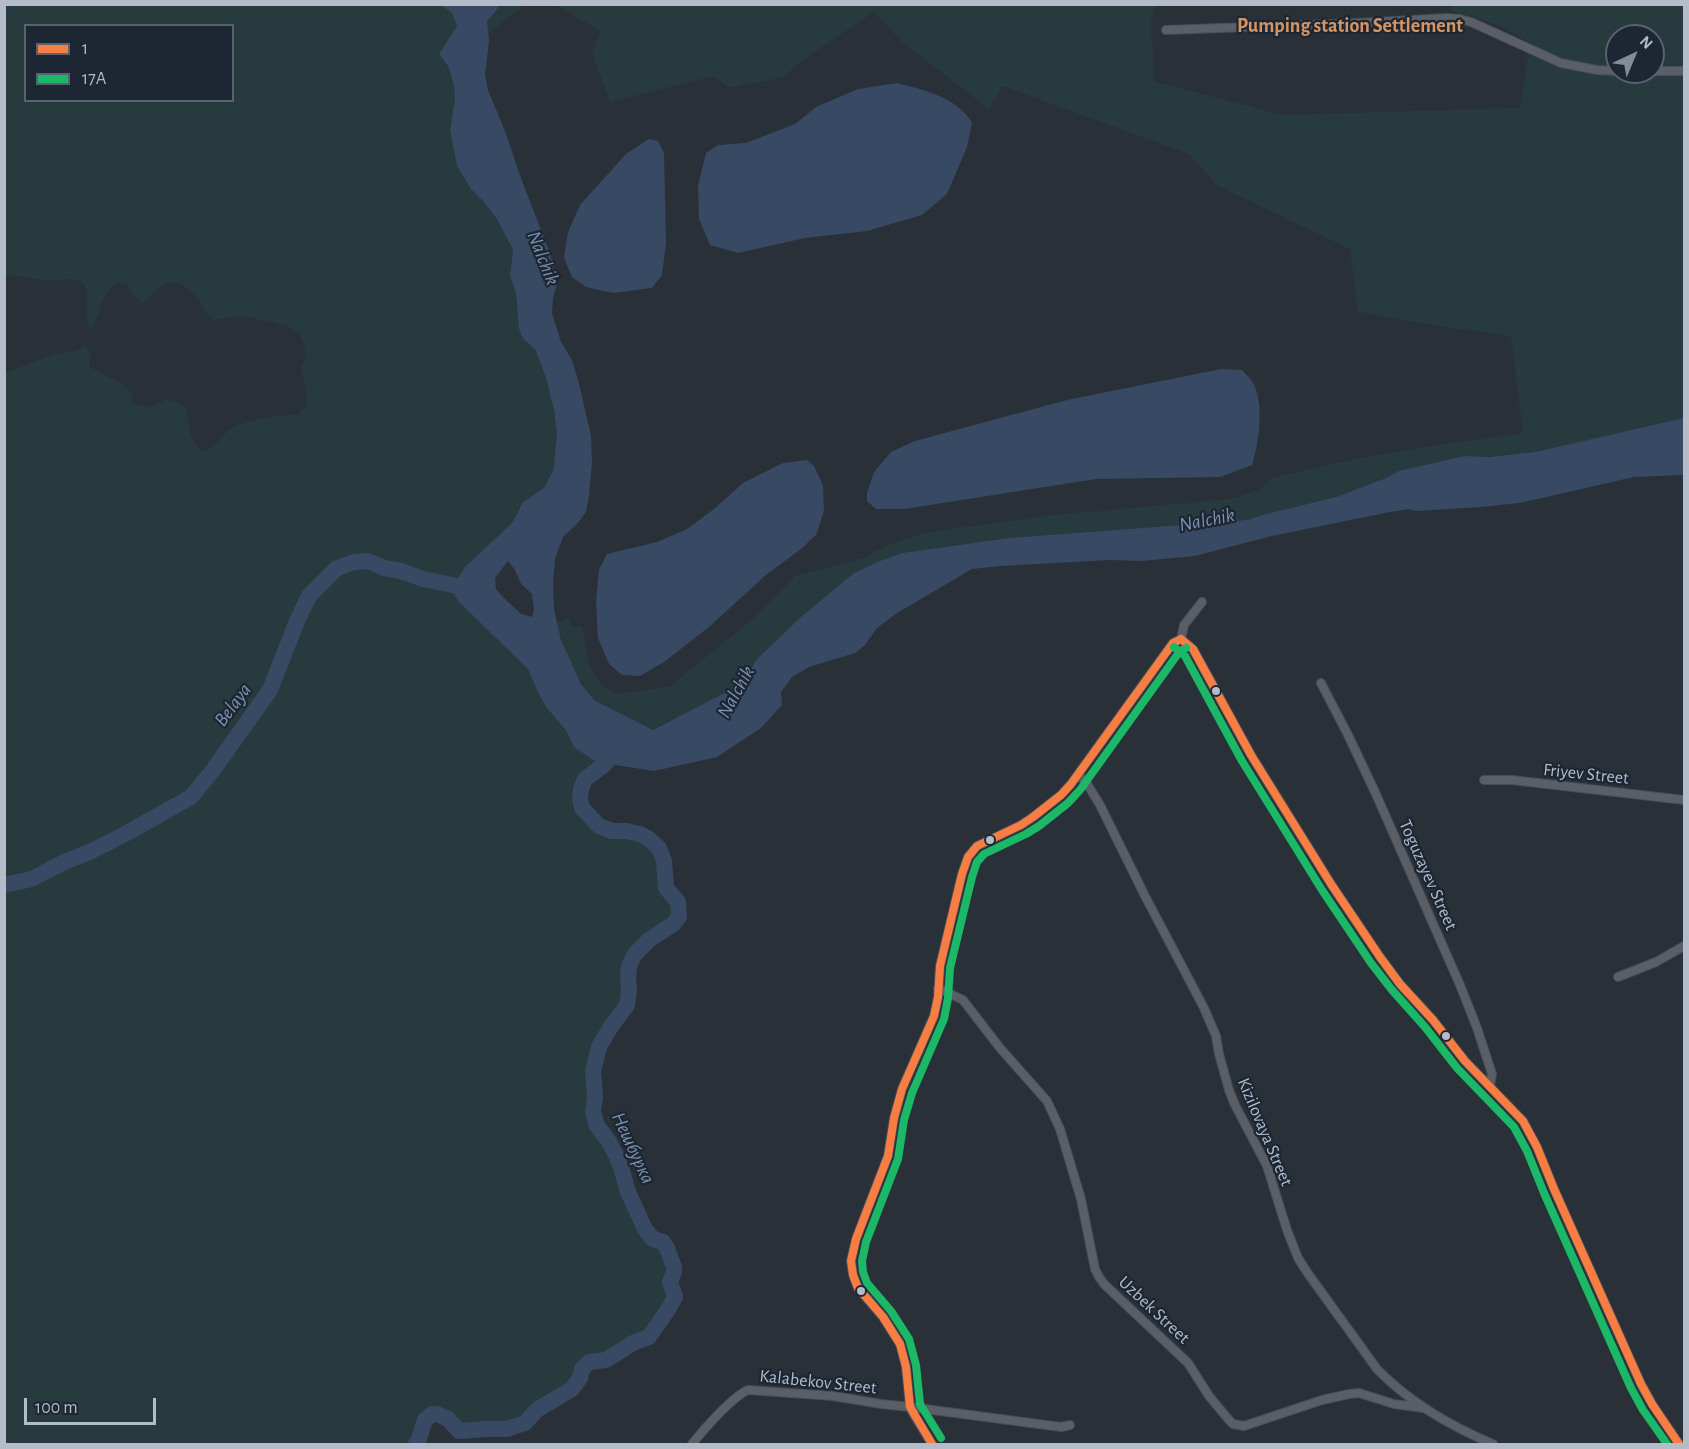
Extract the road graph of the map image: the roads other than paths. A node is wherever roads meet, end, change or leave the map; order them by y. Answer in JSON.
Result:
{"nodes":[{"id":1,"x":1166,"y":30,"type":"dead end"},
{"id":2,"x":1605,"y":70,"type":"edge"},
{"id":3,"x":1684,"y":70,"type":"edge"},
{"id":4,"x":1665,"y":71,"type":"edge"},
{"id":5,"x":1202,"y":602,"type":"dead end"},
{"id":6,"x":1181,"y":639,"type":"junction"},
{"id":7,"x":1321,"y":683,"type":"dead end"},
{"id":8,"x":1078,"y":775,"type":"junction"},
{"id":9,"x":1484,"y":780,"type":"dead end"},
{"id":10,"x":1684,"y":800,"type":"edge"},
{"id":11,"x":1684,"y":946,"type":"edge"},
{"id":12,"x":1618,"y":977,"type":"dead end"},
{"id":13,"x":938,"y":988,"type":"junction"},
{"id":14,"x":1490,"y":1085,"type":"junction"},
{"id":15,"x":910,"y":1407,"type":"junction"},
{"id":16,"x":1423,"y":1408,"type":"junction"},
{"id":17,"x":1070,"y":1425,"type":"dead end"},
{"id":18,"x":692,"y":1444,"type":"edge"},
{"id":19,"x":932,"y":1444,"type":"edge"},
{"id":20,"x":1492,"y":1444,"type":"edge"},
{"id":21,"x":1679,"y":1444,"type":"edge"}],
"edges":[{"from":1,"to":2,"type":"street"},
{"from":3,"to":4,"type":"street"},
{"from":5,"to":6,"type":"street"},
{"from":6,"to":8,"type":"street"},
{"from":6,"to":14,"type":"street"},
{"from":7,"to":14,"type":"street","name":"Toguzayev Street"},
{"from":8,"to":13,"type":"street"},
{"from":8,"to":16,"type":"street","name":"Kizilovaya Street"},
{"from":9,"to":10,"type":"street","name":"Friyev Street"},
{"from":11,"to":12,"type":"street"},
{"from":13,"to":15,"type":"street"},
{"from":13,"to":16,"type":"street","name":"Uzbek Street"},
{"from":14,"to":21,"type":"street"},
{"from":15,"to":17,"type":"street","name":"Kalabekov Street"},
{"from":15,"to":18,"type":"street","name":"Kalabekov Street"},
{"from":15,"to":19,"type":"street"},
{"from":16,"to":20,"type":"street","name":"Kizilovaya Street"}]}
